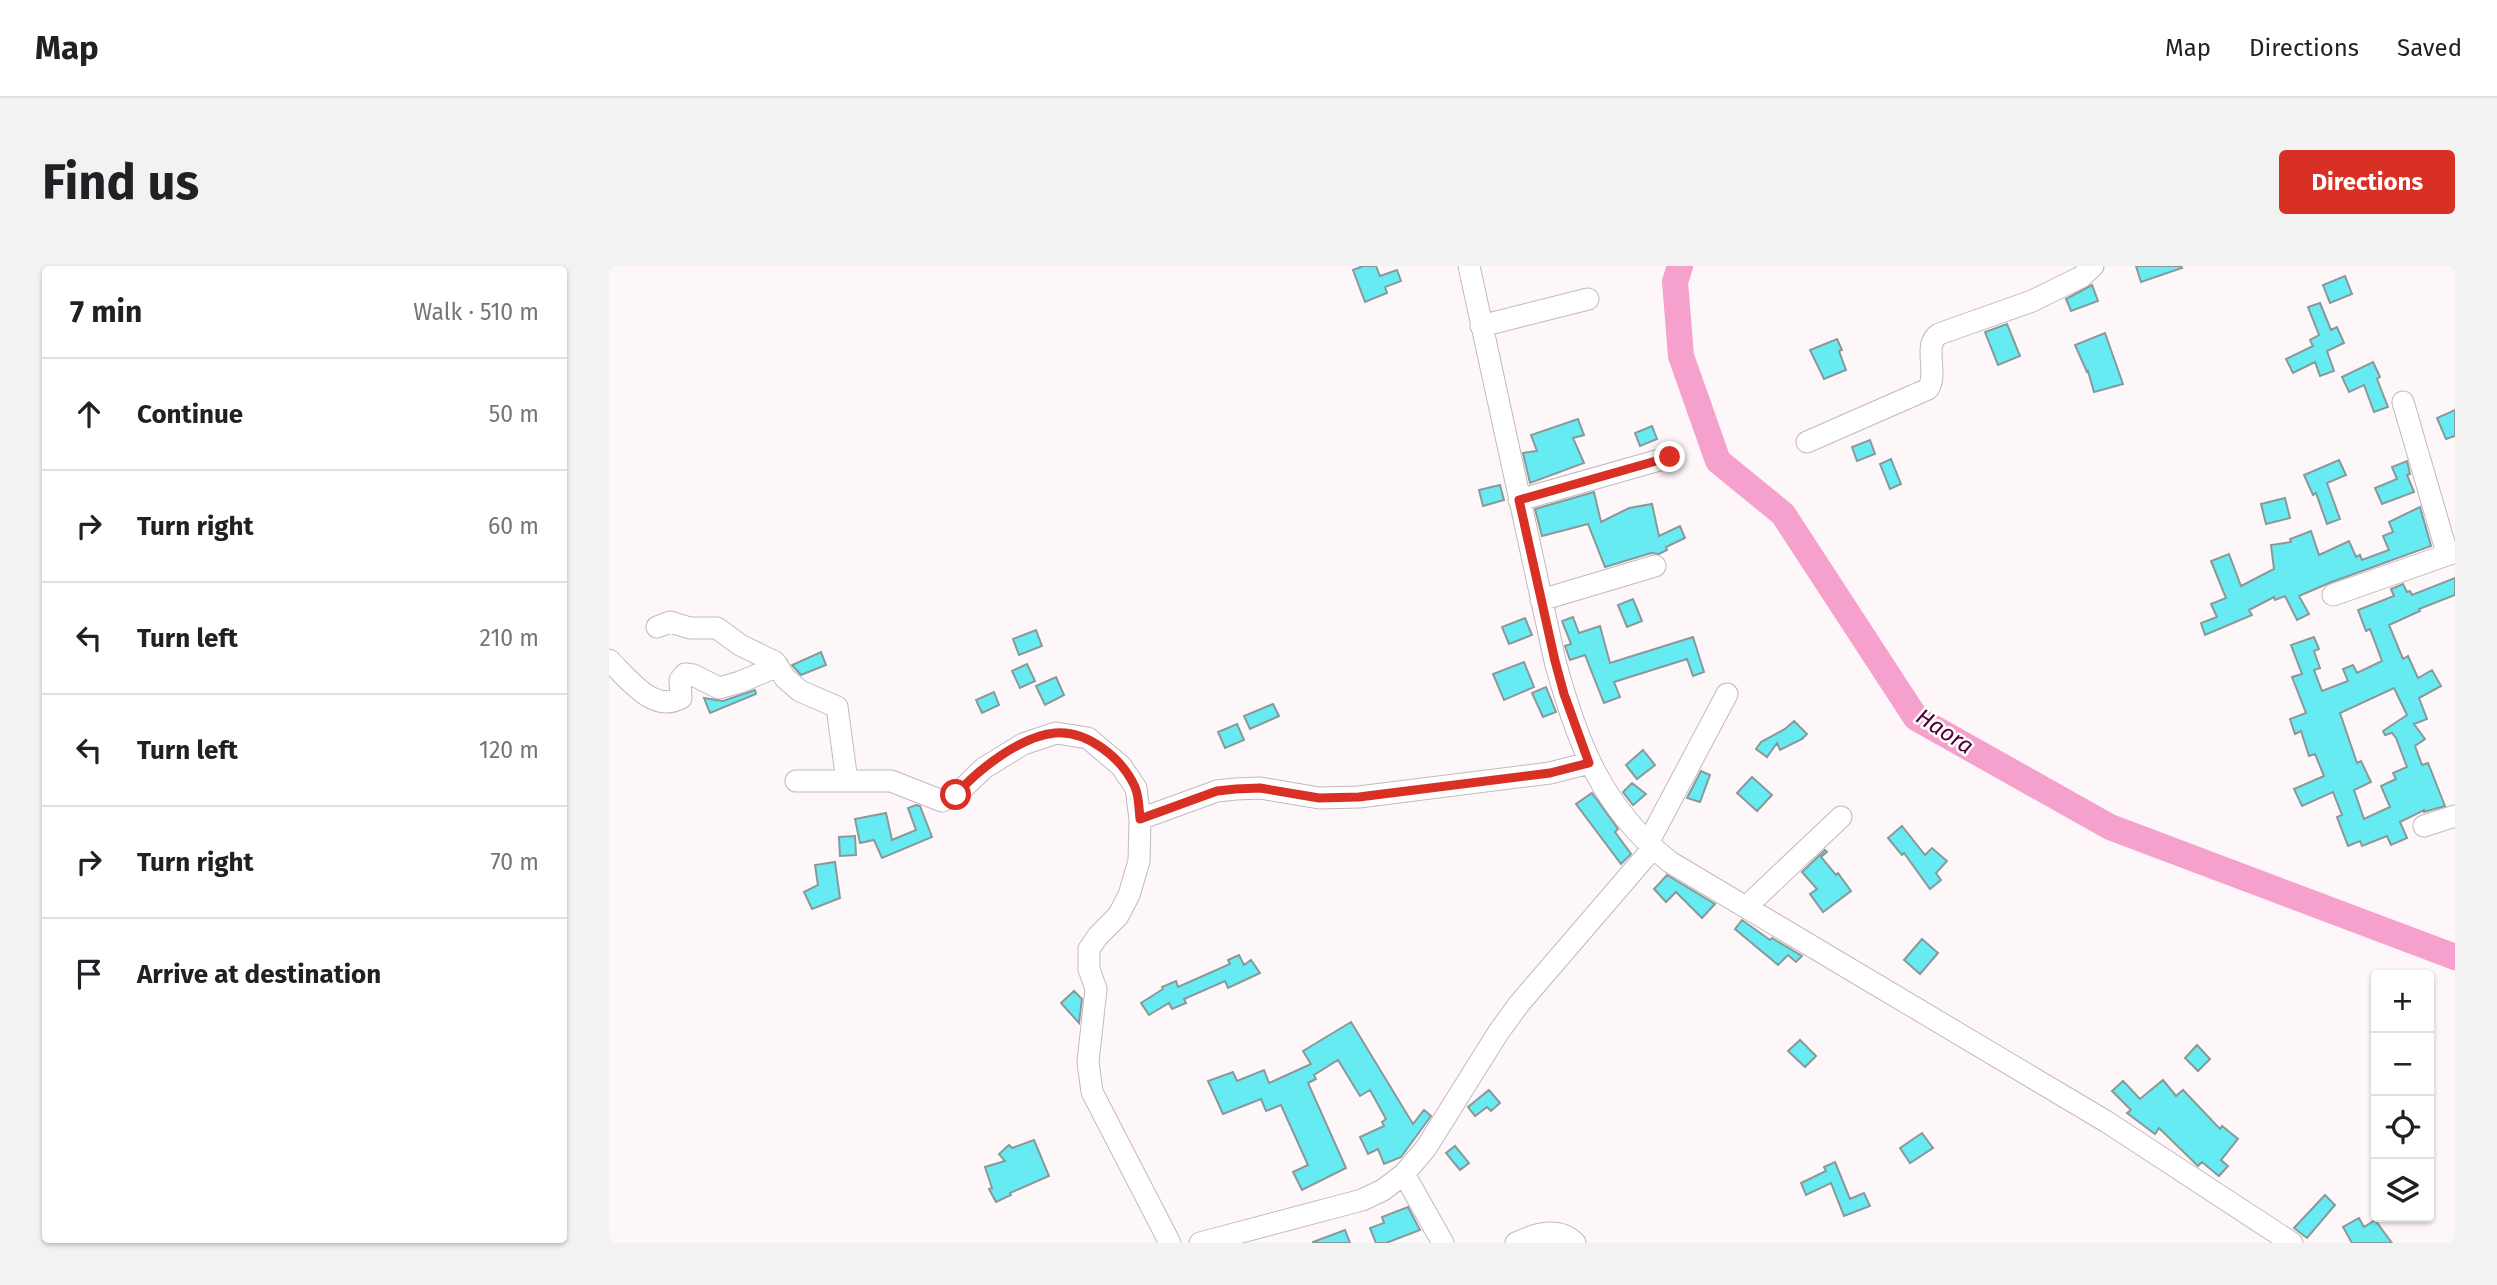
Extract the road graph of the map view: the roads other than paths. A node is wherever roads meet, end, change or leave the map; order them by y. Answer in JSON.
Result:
{"nodes":[{"id":1,"x":1469,"y":266,"type":"edge"},
{"id":2,"x":2093,"y":266,"type":"edge"},
{"id":3,"x":1588,"y":299,"type":"dead end"},
{"id":4,"x":1481,"y":326,"type":"junction"},
{"id":5,"x":2403,"y":402,"type":"dead end"},
{"id":6,"x":1807,"y":442,"type":"dead end"},
{"id":7,"x":1670,"y":457,"type":"dead end"},
{"id":8,"x":1519,"y":500,"type":"junction"},
{"id":9,"x":2451,"y":552,"type":"edge"},
{"id":10,"x":1655,"y":566,"type":"dead end"},
{"id":11,"x":2333,"y":595,"type":"dead end"},
{"id":12,"x":1541,"y":600,"type":"junction"},
{"id":13,"x":657,"y":627,"type":"dead end"},
{"id":14,"x":609,"y":660,"type":"edge"},
{"id":15,"x":779,"y":666,"type":"junction"},
{"id":16,"x":1727,"y":694,"type":"dead end"},
{"id":17,"x":1589,"y":763,"type":"junction"},
{"id":18,"x":796,"y":780,"type":"dead end"},
{"id":19,"x":847,"y":781,"type":"junction"},
{"id":20,"x":2455,"y":816,"type":"edge"},
{"id":21,"x":1841,"y":817,"type":"dead end"},
{"id":22,"x":1140,"y":819,"type":"junction"},
{"id":23,"x":2424,"y":826,"type":"dead end"},
{"id":24,"x":1651,"y":846,"type":"junction"},
{"id":25,"x":1746,"y":907,"type":"junction"},
{"id":26,"x":1403,"y":1174,"type":"junction"},
{"id":27,"x":1170,"y":1243,"type":"edge"},
{"id":28,"x":1200,"y":1243,"type":"edge"},
{"id":29,"x":1443,"y":1243,"type":"edge"},
{"id":30,"x":1516,"y":1243,"type":"edge"},
{"id":31,"x":1574,"y":1243,"type":"edge"},
{"id":32,"x":2292,"y":1243,"type":"edge"}],
"edges":[{"from":1,"to":4,"type":"street"},
{"from":2,"to":6,"type":"street"},
{"from":3,"to":4,"type":"street"},
{"from":4,"to":8,"type":"street"},
{"from":5,"to":9,"type":"street"},
{"from":7,"to":8,"type":"street"},
{"from":8,"to":12,"type":"street"},
{"from":9,"to":11,"type":"street"},
{"from":10,"to":12,"type":"street"},
{"from":12,"to":17,"type":"street"},
{"from":13,"to":15,"type":"street"},
{"from":14,"to":15,"type":"street"},
{"from":15,"to":19,"type":"street"},
{"from":16,"to":24,"type":"street"},
{"from":17,"to":22,"type":"street"},
{"from":17,"to":24,"type":"street"},
{"from":18,"to":19,"type":"street"},
{"from":19,"to":22,"type":"street"},
{"from":20,"to":23,"type":"street"},
{"from":21,"to":25,"type":"street"},
{"from":22,"to":27,"type":"street"},
{"from":24,"to":25,"type":"street"},
{"from":24,"to":26,"type":"street"},
{"from":25,"to":32,"type":"street"},
{"from":26,"to":28,"type":"street"},
{"from":26,"to":29,"type":"street"},
{"from":30,"to":31,"type":"street"}]}
